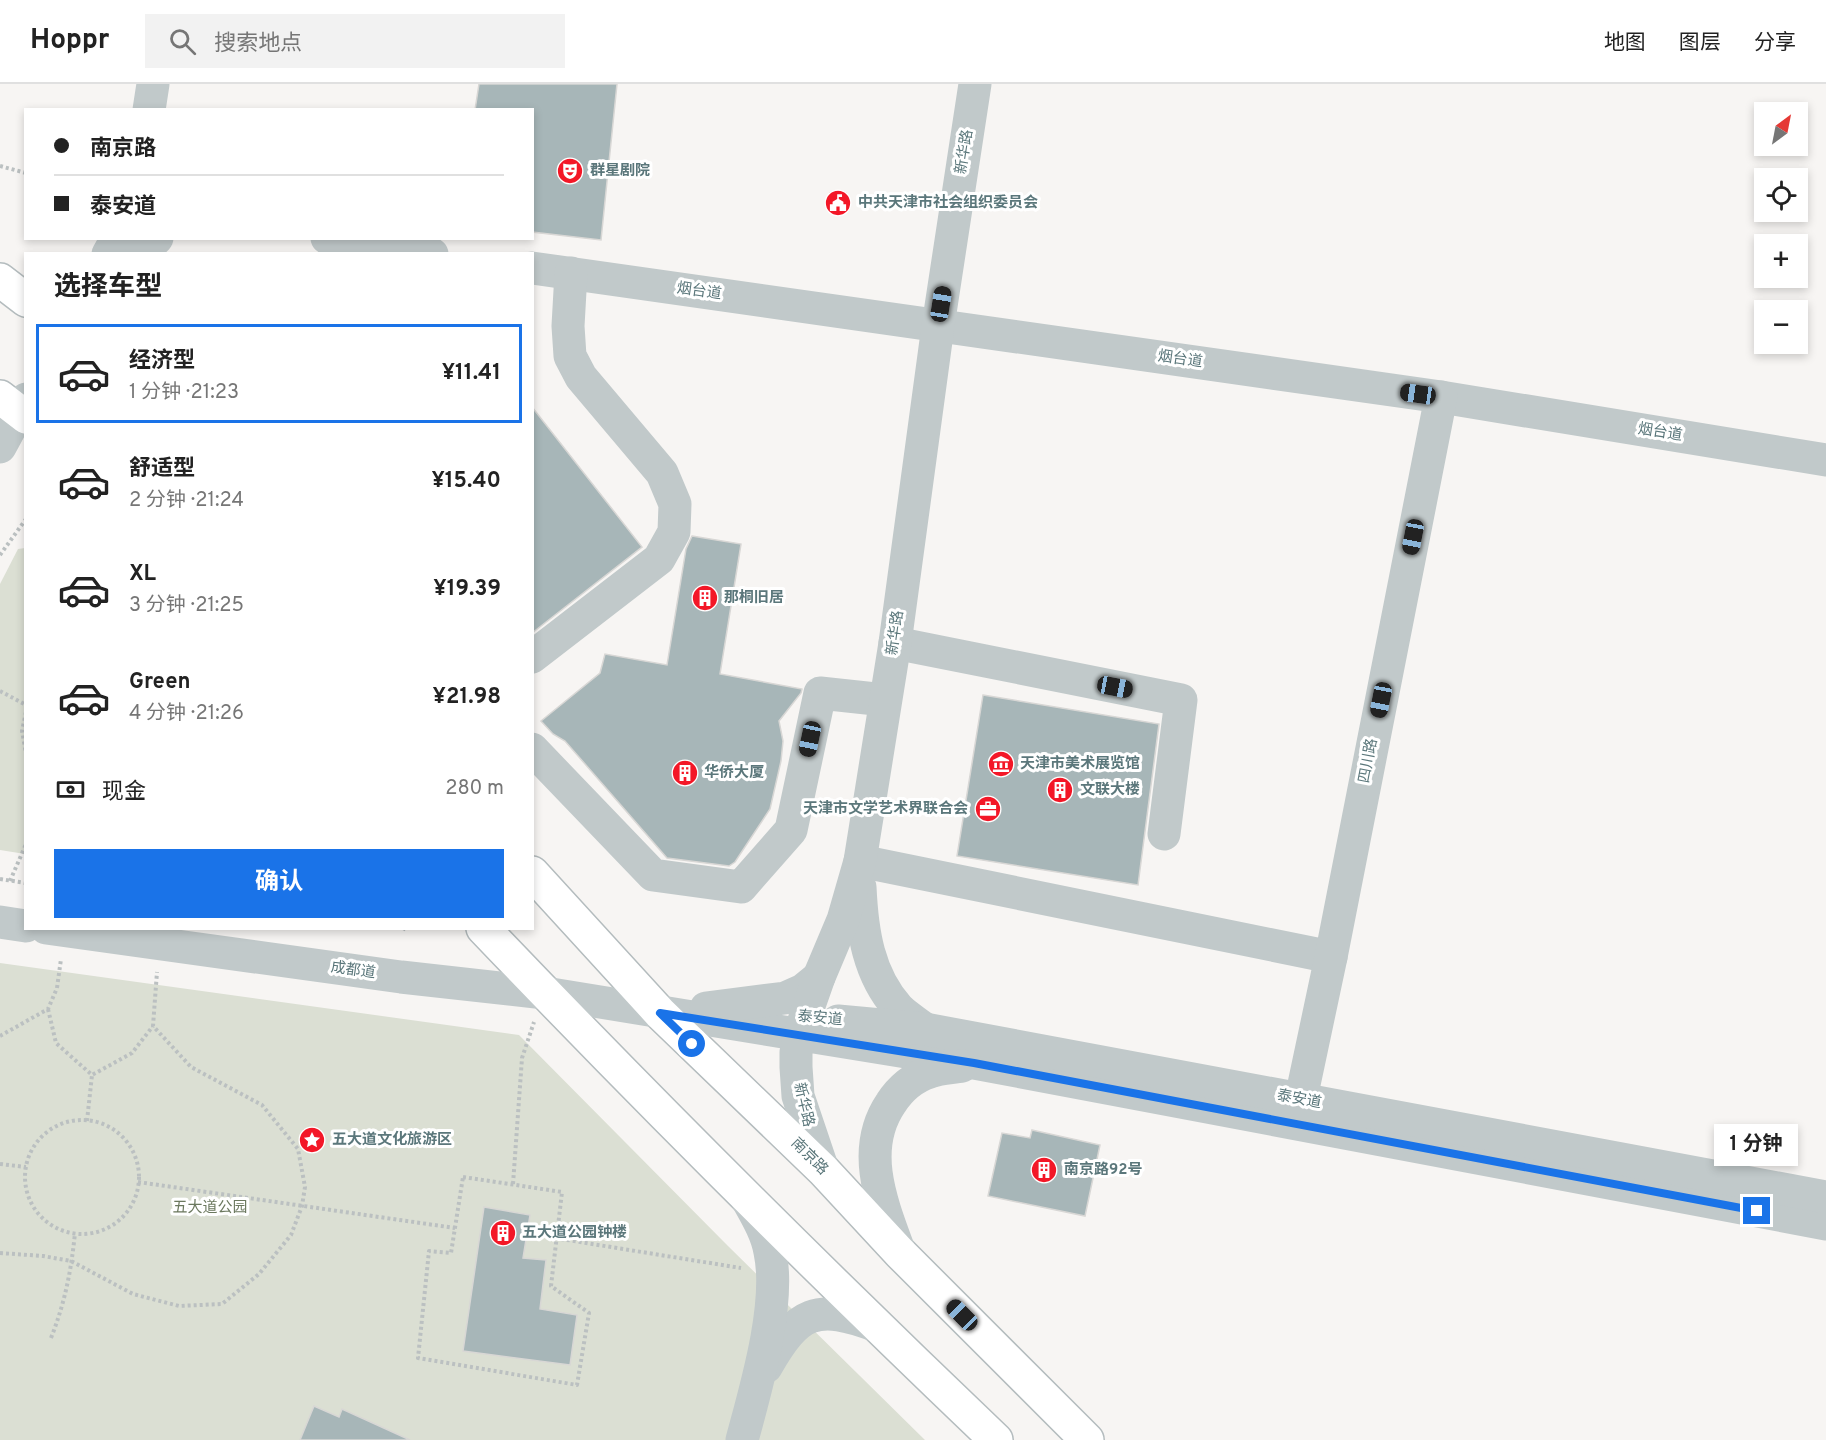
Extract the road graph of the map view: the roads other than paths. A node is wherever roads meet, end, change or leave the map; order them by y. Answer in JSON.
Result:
{"nodes":[{"id":1,"x":153,"y":84,"type":"edge"},
{"id":2,"x":975,"y":84,"type":"edge"},
{"id":3,"x":149,"y":108,"type":"edge"},
{"id":4,"x":340,"y":240,"type":"edge"},
{"id":5,"x":138,"y":244,"type":"edge"},
{"id":6,"x":114,"y":252,"type":"edge"},
{"id":7,"x":120,"y":252,"type":"edge"},
{"id":8,"x":419,"y":252,"type":"edge"},
{"id":9,"x":534,"y":268,"type":"edge"},
{"id":10,"x":571,"y":273,"type":"junction"},
{"id":11,"x":0,"y":280,"type":"edge"},
{"id":12,"x":24,"y":298,"type":"edge"},
{"id":13,"x":938,"y":326,"type":"junction"},
{"id":14,"x":1441,"y":397,"type":"junction"},
{"id":15,"x":17,"y":406,"type":"edge"},
{"id":16,"x":0,"y":447,"type":"edge"},
{"id":17,"x":1826,"y":460,"type":"edge"},
{"id":18,"x":895,"y":643,"type":"junction"},
{"id":19,"x":534,"y":655,"type":"edge"},
{"id":20,"x":885,"y":700,"type":"junction"},
{"id":21,"x":534,"y":752,"type":"edge"},
{"id":22,"x":1164,"y":834,"type":"dead end"},
{"id":23,"x":860,"y":861,"type":"junction"},
{"id":24,"x":534,"y":875,"type":"edge"},
{"id":25,"x":0,"y":922,"type":"edge"},
{"id":26,"x":24,"y":926,"type":"edge"},
{"id":27,"x":55,"y":930,"type":"edge"},
{"id":28,"x":485,"y":930,"type":"edge"},
{"id":29,"x":1331,"y":957,"type":"junction"},
{"id":30,"x":819,"y":977,"type":"junction"},
{"id":31,"x":545,"y":993,"type":"junction"},
{"id":32,"x":660,"y":1013,"type":"junction"},
{"id":33,"x":802,"y":1026,"type":"junction"},
{"id":34,"x":925,"y":1029,"type":"junction"},
{"id":35,"x":974,"y":1063,"type":"junction"},
{"id":36,"x":1298,"y":1113,"type":"junction"},
{"id":37,"x":823,"y":1170,"type":"junction"},
{"id":38,"x":746,"y":1197,"type":"junction"},
{"id":39,"x":1826,"y":1197,"type":"edge"},
{"id":40,"x":1826,"y":1224,"type":"edge"},
{"id":41,"x":900,"y":1253,"type":"junction"},
{"id":42,"x":876,"y":1326,"type":"junction"},
{"id":43,"x":758,"y":1381,"type":"junction"},
{"id":44,"x":742,"y":1440,"type":"edge"},
{"id":45,"x":996,"y":1440,"type":"edge"},
{"id":46,"x":1087,"y":1440,"type":"edge"}],
"edges":[{"from":1,"to":3,"type":"street"},
{"from":2,"to":13,"type":"street","name":"新华路"},
{"from":4,"to":8,"type":"street"},
{"from":5,"to":6,"type":"street"},
{"from":5,"to":7,"type":"street"},
{"from":9,"to":10,"type":"street","name":"烟台道"},
{"from":10,"to":13,"type":"street","name":"烟台道"},
{"from":10,"to":19,"type":"street"},
{"from":11,"to":12,"type":"main road"},
{"from":13,"to":14,"type":"street","name":"烟台道"},
{"from":13,"to":18,"type":"street","name":"新华路"},
{"from":14,"to":17,"type":"street","name":"烟台道"},
{"from":14,"to":29,"type":"street","name":"四川路"},
{"from":15,"to":16,"type":"street"},
{"from":18,"to":20,"type":"street","name":"新华路"},
{"from":18,"to":22,"type":"street"},
{"from":20,"to":21,"type":"street"},
{"from":20,"to":23,"type":"street","name":"新华路"},
{"from":23,"to":29,"type":"street"},
{"from":23,"to":30,"type":"street","name":"新华路"},
{"from":23,"to":34,"type":"street"},
{"from":24,"to":32,"type":"main road","name":"南京路"},
{"from":25,"to":26,"type":"street"},
{"from":27,"to":31,"type":"street","name":"成都道"},
{"from":28,"to":31,"type":"main road"},
{"from":29,"to":36,"type":"street","name":"四川路"},
{"from":30,"to":32,"type":"street"},
{"from":30,"to":33,"type":"street","name":"新华路"},
{"from":31,"to":32,"type":"street","name":"成都道"},
{"from":31,"to":38,"type":"main road"},
{"from":32,"to":33,"type":"street","name":"泰安道"},
{"from":32,"to":37,"type":"main road","name":"南京路"},
{"from":33,"to":34,"type":"street","name":"泰安道"},
{"from":33,"to":35,"type":"street","name":"泰安道"},
{"from":33,"to":37,"type":"street","name":"新华路"},
{"from":34,"to":36,"type":"street","name":"泰安道"},
{"from":35,"to":36,"type":"street","name":"泰安道"},
{"from":35,"to":41,"type":"street"},
{"from":36,"to":39,"type":"street","name":"泰安道"},
{"from":36,"to":40,"type":"street","name":"泰安道"},
{"from":37,"to":41,"type":"main road","name":"南京路"},
{"from":38,"to":42,"type":"main road"},
{"from":38,"to":43,"type":"street"},
{"from":41,"to":46,"type":"main road","name":"南京路"},
{"from":42,"to":43,"type":"street"},
{"from":42,"to":45,"type":"main road"},
{"from":43,"to":44,"type":"street"}]}
